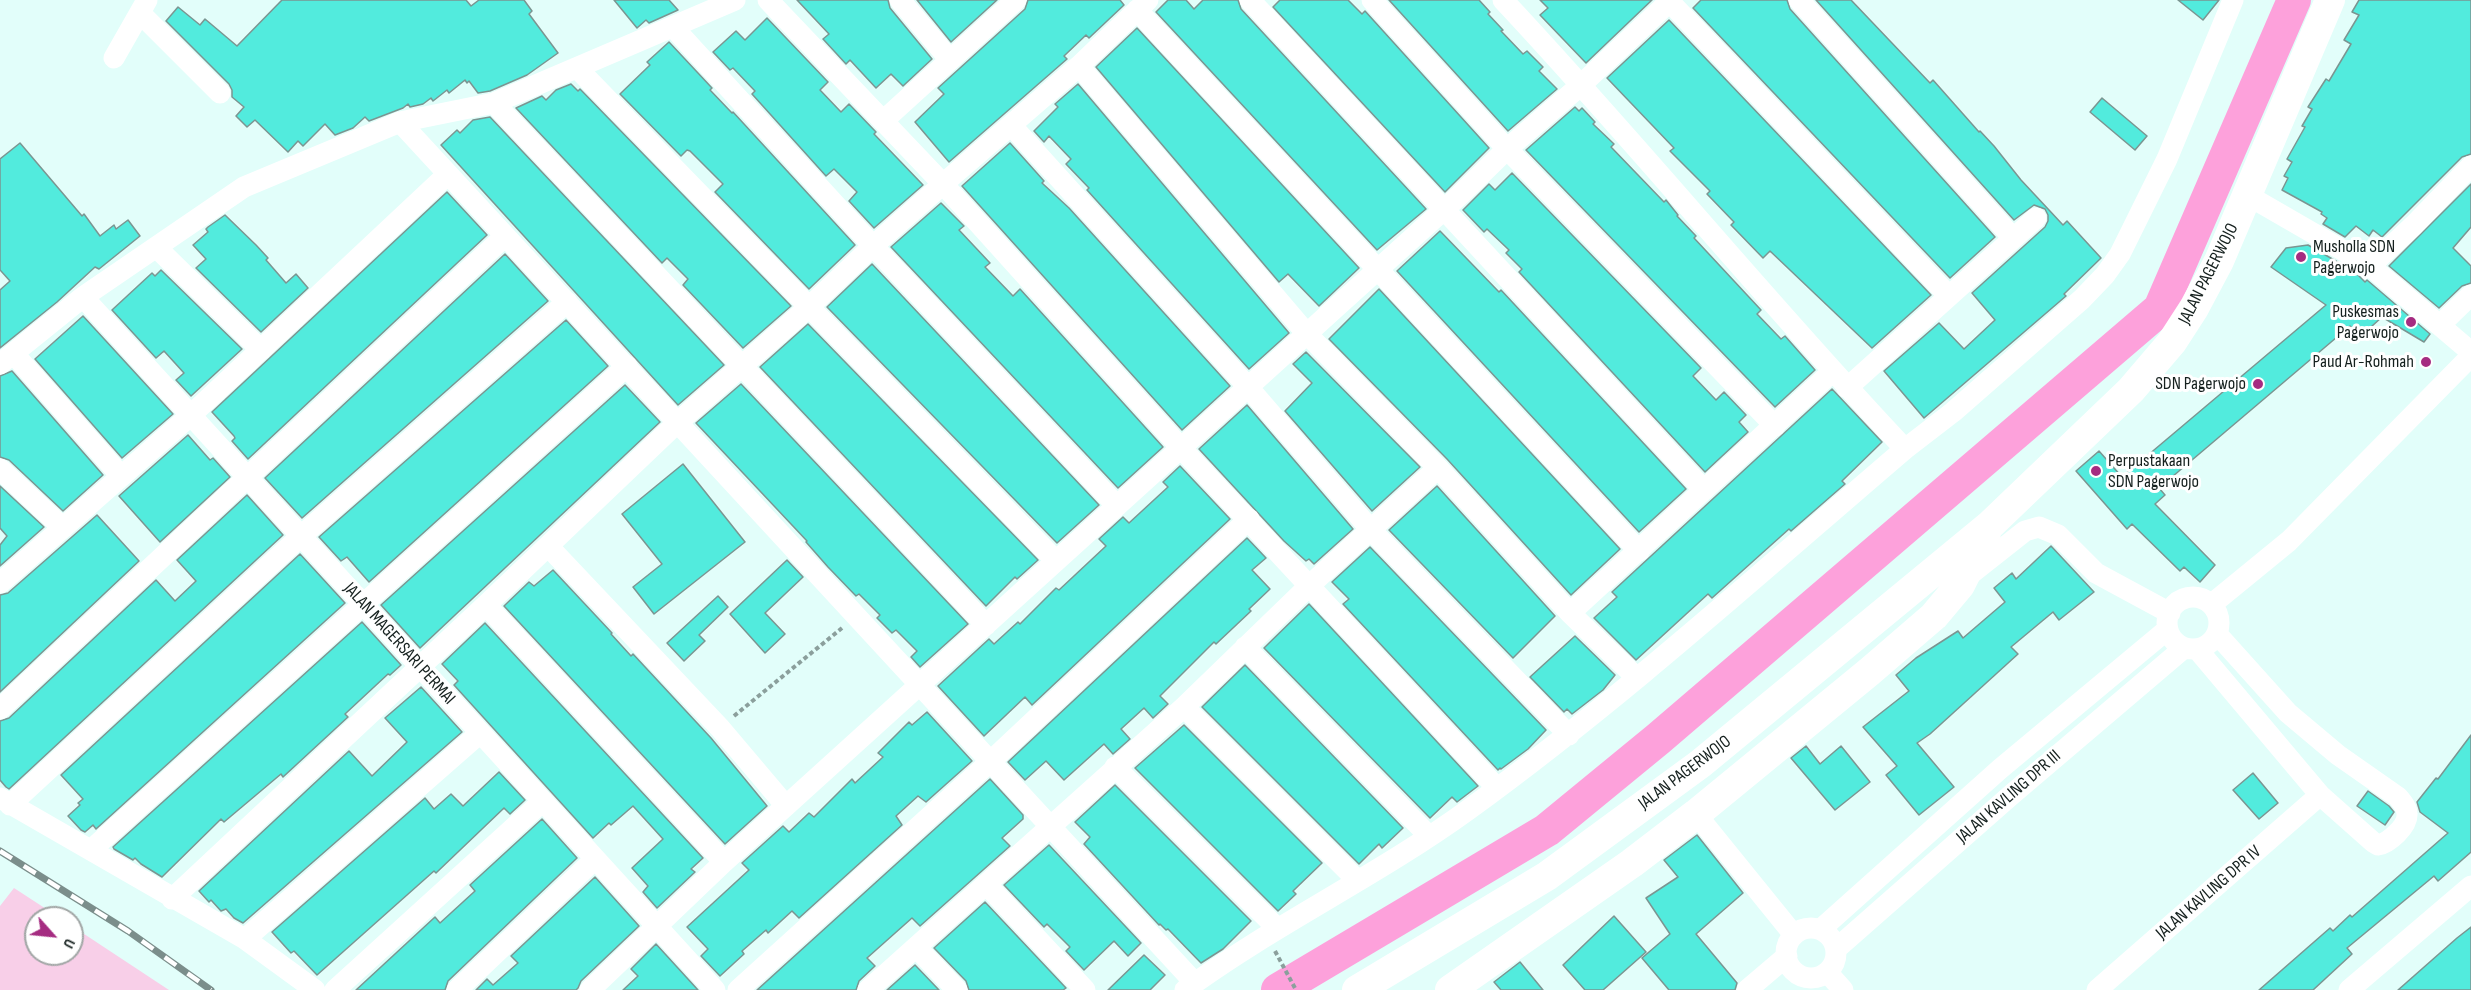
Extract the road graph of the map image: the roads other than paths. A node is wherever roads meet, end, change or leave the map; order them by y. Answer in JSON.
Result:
{"nodes":[{"id":1,"x":735,"y":0,"type":"edge"},
{"id":2,"x":768,"y":0,"type":"edge"},
{"id":3,"x":900,"y":0,"type":"edge"},
{"id":4,"x":1016,"y":0,"type":"edge"},
{"id":5,"x":1250,"y":0,"type":"edge"},
{"id":6,"x":1372,"y":0,"type":"edge"},
{"id":7,"x":1503,"y":0,"type":"edge"},
{"id":8,"x":1669,"y":0,"type":"edge"},
{"id":9,"x":1799,"y":0,"type":"edge"},
{"id":10,"x":2233,"y":0,"type":"edge"},
{"id":11,"x":2330,"y":0,"type":"edge"},
{"id":12,"x":1142,"y":5,"type":"edge"},
{"id":13,"x":143,"y":6,"type":"edge"},
{"id":14,"x":674,"y":28,"type":"junction"},
{"id":15,"x":114,"y":58,"type":"dead end"},
{"id":16,"x":950,"y":60,"type":"junction"},
{"id":17,"x":1079,"y":66,"type":"junction"},
{"id":18,"x":577,"y":68,"type":"junction"},
{"id":19,"x":1581,"y":85,"type":"junction"},
{"id":20,"x":220,"y":93,"type":"dead end"},
{"id":21,"x":494,"y":103,"type":"junction"},
{"id":22,"x":883,"y":121,"type":"junction"},
{"id":23,"x":400,"y":122,"type":"junction"},
{"id":24,"x":1011,"y":125,"type":"junction"},
{"id":25,"x":1507,"y":149,"type":"junction"},
{"id":26,"x":2471,"y":166,"type":"edge"},
{"id":27,"x":448,"y":174,"type":"junction"},
{"id":28,"x":943,"y":184,"type":"junction"},
{"id":29,"x":2247,"y":195,"type":"junction"},
{"id":30,"x":1444,"y":209,"type":"junction"},
{"id":31,"x":2036,"y":218,"type":"dead end"},
{"id":32,"x":504,"y":237,"type":"junction"},
{"id":33,"x":2013,"y":238,"type":"junction"},
{"id":34,"x":873,"y":246,"type":"junction"},
{"id":35,"x":156,"y":247,"type":"junction"},
{"id":36,"x":2370,"y":266,"type":"junction"},
{"id":37,"x":1377,"y":270,"type":"junction"},
{"id":38,"x":1948,"y":295,"type":"junction"},
{"id":39,"x":2471,"y":295,"type":"edge"},
{"id":40,"x":83,"y":297,"type":"junction"},
{"id":41,"x":567,"y":302,"type":"junction"},
{"id":42,"x":809,"y":307,"type":"junction"},
{"id":43,"x":2440,"y":325,"type":"junction"},
{"id":44,"x":1307,"y":334,"type":"junction"},
{"id":45,"x":261,"y":350,"type":"junction"},
{"id":46,"x":2471,"y":354,"type":"edge"},
{"id":47,"x":7,"y":359,"type":"edge"},
{"id":48,"x":627,"y":366,"type":"junction"},
{"id":49,"x":743,"y":367,"type":"junction"},
{"id":50,"x":1833,"y":370,"type":"junction"},
{"id":51,"x":1248,"y":387,"type":"junction"},
{"id":52,"x":1847,"y":388,"type":"junction"},
{"id":53,"x":191,"y":415,"type":"junction"},
{"id":54,"x":677,"y":423,"type":"junction"},
{"id":55,"x":1775,"y":426,"type":"junction"},
{"id":56,"x":1181,"y":448,"type":"junction"},
{"id":57,"x":1905,"y":449,"type":"junction"},
{"id":58,"x":1438,"y":468,"type":"junction"},
{"id":59,"x":0,"y":469,"type":"edge"},
{"id":60,"x":121,"y":476,"type":"junction"},
{"id":61,"x":246,"y":478,"type":"junction"},
{"id":62,"x":1704,"y":490,"type":"junction"},
{"id":63,"x":1117,"y":506,"type":"junction"},
{"id":64,"x":1249,"y":519,"type":"junction"},
{"id":65,"x":1990,"y":525,"type":"junction"},
{"id":66,"x":63,"y":528,"type":"junction"},
{"id":67,"x":1371,"y":530,"type":"junction"},
{"id":68,"x":300,"y":537,"type":"junction"},
{"id":69,"x":549,"y":546,"type":"junction"},
{"id":70,"x":1639,"y":550,"type":"junction"},
{"id":71,"x":1056,"y":561,"type":"junction"},
{"id":72,"x":1964,"y":579,"type":"junction"},
{"id":73,"x":0,"y":583,"type":"edge"},
{"id":74,"x":1310,"y":585,"type":"junction"},
{"id":75,"x":362,"y":603,"type":"junction"},
{"id":76,"x":2212,"y":604,"type":"junction"},
{"id":77,"x":486,"y":605,"type":"junction"},
{"id":78,"x":1570,"y":613,"type":"junction"},
{"id":79,"x":2169,"y":621,"type":"junction"},
{"id":80,"x":986,"y":625,"type":"junction"},
{"id":81,"x":2217,"y":634,"type":"junction"},
{"id":82,"x":1845,"y":645,"type":"junction"},
{"id":83,"x":1245,"y":647,"type":"junction"},
{"id":84,"x":2191,"y":649,"type":"junction"},
{"id":85,"x":419,"y":667,"type":"junction"},
{"id":86,"x":1869,"y":672,"type":"junction"},
{"id":87,"x":1637,"y":678,"type":"junction"},
{"id":88,"x":919,"y":686,"type":"junction"},
{"id":89,"x":1184,"y":706,"type":"junction"},
{"id":90,"x":0,"y":709,"type":"edge"},
{"id":91,"x":480,"y":733,"type":"junction"},
{"id":92,"x":1569,"y":735,"type":"junction"},
{"id":93,"x":991,"y":761,"type":"junction"},
{"id":94,"x":1115,"y":767,"type":"junction"},
{"id":95,"x":1497,"y":788,"type":"junction"},
{"id":96,"x":2320,"y":795,"type":"junction"},
{"id":97,"x":543,"y":801,"type":"junction"},
{"id":98,"x":5,"y":802,"type":"edge"},
{"id":99,"x":786,"y":806,"type":"junction"},
{"id":100,"x":1696,"y":814,"type":"junction"},
{"id":101,"x":1051,"y":826,"type":"junction"},
{"id":102,"x":1429,"y":836,"type":"junction"},
{"id":103,"x":91,"y":850,"type":"junction"},
{"id":104,"x":596,"y":859,"type":"junction"},
{"id":105,"x":724,"y":862,"type":"junction"},
{"id":106,"x":1358,"y":880,"type":"junction"},
{"id":107,"x":986,"y":884,"type":"junction"},
{"id":108,"x":2471,"y":886,"type":"edge"},
{"id":109,"x":172,"y":899,"type":"junction"},
{"id":110,"x":656,"y":927,"type":"junction"},
{"id":111,"x":1276,"y":928,"type":"junction"},
{"id":112,"x":1821,"y":929,"type":"junction"},
{"id":113,"x":1794,"y":935,"type":"junction"},
{"id":114,"x":245,"y":939,"type":"junction"},
{"id":115,"x":916,"y":947,"type":"junction"},
{"id":116,"x":1836,"y":949,"type":"junction"},
{"id":117,"x":1787,"y":956,"type":"junction"},
{"id":118,"x":1811,"y":980,"type":"edge"},
{"id":119,"x":1190,"y":986,"type":"edge"},
{"id":120,"x":1457,"y":988,"type":"edge"},
{"id":121,"x":315,"y":990,"type":"edge"},
{"id":122,"x":335,"y":990,"type":"edge"},
{"id":123,"x":457,"y":990,"type":"edge"},
{"id":124,"x":590,"y":990,"type":"edge"},
{"id":125,"x":715,"y":990,"type":"edge"},
{"id":126,"x":738,"y":990,"type":"edge"},
{"id":127,"x":868,"y":990,"type":"edge"},
{"id":128,"x":957,"y":990,"type":"edge"},
{"id":129,"x":1085,"y":990,"type":"edge"},
{"id":130,"x":1357,"y":990,"type":"edge"},
{"id":131,"x":1747,"y":990,"type":"edge"},
{"id":132,"x":1843,"y":990,"type":"edge"},
{"id":133,"x":2097,"y":990,"type":"edge"},
{"id":134,"x":2349,"y":990,"type":"edge"}],
"edges":[{"from":1,"to":14,"type":"street"},
{"from":2,"to":22,"type":"street"},
{"from":3,"to":16,"type":"street"},
{"from":4,"to":16,"type":"street"},
{"from":5,"to":30,"type":"street"},
{"from":6,"to":25,"type":"street"},
{"from":7,"to":19,"type":"street"},
{"from":8,"to":19,"type":"street"},
{"from":8,"to":38,"type":"street"},
{"from":9,"to":33,"type":"street"},
{"from":10,"to":57,"type":"street"},
{"from":11,"to":29,"type":"main road","name":"JALAN PAGERWOJO"},
{"from":12,"to":17,"type":"street"},
{"from":12,"to":37,"type":"street"},
{"from":13,"to":15,"type":"street"},
{"from":13,"to":20,"type":"street"},
{"from":14,"to":18,"type":"street"},
{"from":14,"to":34,"type":"street"},
{"from":16,"to":22,"type":"street"},
{"from":17,"to":24,"type":"street"},
{"from":17,"to":44,"type":"street"},
{"from":18,"to":21,"type":"street"},
{"from":18,"to":42,"type":"street"},
{"from":19,"to":25,"type":"street"},
{"from":19,"to":50,"type":"street"},
{"from":21,"to":23,"type":"street"},
{"from":21,"to":49,"type":"street"},
{"from":22,"to":28,"type":"street"},
{"from":23,"to":27,"type":"street"},
{"from":23,"to":35,"type":"street"},
{"from":24,"to":28,"type":"street"},
{"from":24,"to":51,"type":"street"},
{"from":25,"to":30,"type":"street"},
{"from":25,"to":55,"type":"street"},
{"from":26,"to":36,"type":"street"},
{"from":27,"to":32,"type":"street"},
{"from":27,"to":45,"type":"street"},
{"from":28,"to":34,"type":"street"},
{"from":28,"to":56,"type":"street"},
{"from":29,"to":36,"type":"street"},
{"from":29,"to":65,"type":"main road","name":"JALAN PAGERWOJO"},
{"from":30,"to":37,"type":"street"},
{"from":30,"to":62,"type":"street"},
{"from":31,"to":33,"type":"street"},
{"from":32,"to":41,"type":"street"},
{"from":32,"to":61,"type":"street"},
{"from":33,"to":38,"type":"street"},
{"from":34,"to":42,"type":"street"},
{"from":34,"to":63,"type":"street"},
{"from":35,"to":40,"type":"street"},
{"from":35,"to":45,"type":"street"},
{"from":36,"to":43,"type":"street"},
{"from":37,"to":44,"type":"street"},
{"from":37,"to":70,"type":"street"},
{"from":38,"to":52,"type":"street"},
{"from":39,"to":43,"type":"street"},
{"from":40,"to":47,"type":"street"},
{"from":40,"to":53,"type":"street","name":"JALAN MAGERSARI PERMAI"},
{"from":41,"to":48,"type":"street"},
{"from":41,"to":68,"type":"street"},
{"from":42,"to":49,"type":"street"},
{"from":42,"to":71,"type":"street"},
{"from":43,"to":46,"type":"street"},
{"from":44,"to":51,"type":"street"},
{"from":44,"to":58,"type":"street"},
{"from":45,"to":53,"type":"street"},
{"from":46,"to":76,"type":"street"},
{"from":47,"to":60,"type":"street"},
{"from":48,"to":54,"type":"street"},
{"from":48,"to":75,"type":"street"},
{"from":49,"to":54,"type":"street"},
{"from":49,"to":80,"type":"street"},
{"from":50,"to":52,"type":"street"},
{"from":50,"to":55,"type":"street"},
{"from":51,"to":56,"type":"street"},
{"from":51,"to":67,"type":"street"},
{"from":52,"to":57,"type":"street"},
{"from":53,"to":60,"type":"street"},
{"from":53,"to":61,"type":"street","name":"JALAN MAGERSARI PERMAI"},
{"from":54,"to":69,"type":"street"},
{"from":54,"to":88,"type":"street"},
{"from":55,"to":62,"type":"street"},
{"from":56,"to":63,"type":"street"},
{"from":56,"to":64,"type":"street"},
{"from":57,"to":87,"type":"street"},
{"from":58,"to":67,"type":"street"},
{"from":58,"to":78,"type":"street"},
{"from":59,"to":66,"type":"street"},
{"from":60,"to":66,"type":"street"},
{"from":61,"to":68,"type":"street","name":"JALAN MAGERSARI PERMAI"},
{"from":61,"to":90,"type":"street"},
{"from":62,"to":70,"type":"street"},
{"from":63,"to":71,"type":"street"},
{"from":64,"to":74,"type":"street"},
{"from":64,"to":93,"type":"street"},
{"from":65,"to":72,"type":"main road","name":"JALAN PAGERWOJO"},
{"from":65,"to":82,"type":"main road","name":"JALAN PAGERWOJO"},
{"from":66,"to":73,"type":"street"},
{"from":67,"to":74,"type":"street"},
{"from":67,"to":92,"type":"street"},
{"from":68,"to":75,"type":"street","name":"JALAN MAGERSARI PERMAI"},
{"from":68,"to":98,"type":"street"},
{"from":69,"to":77,"type":"street"},
{"from":69,"to":99,"type":"street"},
{"from":70,"to":78,"type":"street"},
{"from":71,"to":80,"type":"street"},
{"from":72,"to":79,"type":"street"},
{"from":72,"to":86,"type":"main road","name":"JALAN PAGERWOJO"},
{"from":74,"to":83,"type":"street"},
{"from":74,"to":95,"type":"street"},
{"from":75,"to":85,"type":"street","name":"JALAN MAGERSARI PERMAI"},
{"from":75,"to":103,"type":"street"},
{"from":76,"to":79,"type":"street"},
{"from":76,"to":81,"type":"street"},
{"from":77,"to":85,"type":"street"},
{"from":77,"to":105,"type":"street"},
{"from":78,"to":87,"type":"street"},
{"from":79,"to":84,"type":"street"},
{"from":79,"to":112,"type":"street","name":"JALAN KAVLING DPR III"},
{"from":80,"to":88,"type":"street"},
{"from":81,"to":84,"type":"street"},
{"from":81,"to":96,"type":"street"},
{"from":82,"to":86,"type":"main road"},
{"from":82,"to":130,"type":"main road","name":"JALAN PAGERWOJO"},
{"from":83,"to":89,"type":"street"},
{"from":83,"to":102,"type":"street"},
{"from":84,"to":96,"type":"street"},
{"from":84,"to":116,"type":"street","name":"JALAN KAVLING DPR III"},
{"from":85,"to":91,"type":"street","name":"JALAN MAGERSARI PERMAI"},
{"from":85,"to":109,"type":"street"},
{"from":86,"to":100,"type":"main road","name":"JALAN PAGERWOJO"},
{"from":87,"to":92,"type":"street"},
{"from":88,"to":93,"type":"street"},
{"from":88,"to":99,"type":"street"},
{"from":89,"to":94,"type":"street"},
{"from":89,"to":106,"type":"street"},
{"from":91,"to":97,"type":"street","name":"JALAN MAGERSARI PERMAI"},
{"from":91,"to":114,"type":"street"},
{"from":92,"to":95,"type":"street"},
{"from":93,"to":101,"type":"street"},
{"from":93,"to":126,"type":"street"},
{"from":94,"to":101,"type":"street"},
{"from":94,"to":111,"type":"street"},
{"from":95,"to":102,"type":"street"},
{"from":96,"to":133,"type":"street","name":"JALAN KAVLING DPR IV"},
{"from":97,"to":104,"type":"street","name":"JALAN MAGERSARI PERMAI"},
{"from":97,"to":122,"type":"street"},
{"from":98,"to":103,"type":"street"},
{"from":99,"to":105,"type":"street"},
{"from":100,"to":113,"type":"street"},
{"from":100,"to":120,"type":"main road","name":"JALAN PAGERWOJO"},
{"from":101,"to":107,"type":"street"},
{"from":101,"to":119,"type":"street"},
{"from":102,"to":106,"type":"street"},
{"from":103,"to":109,"type":"street"},
{"from":104,"to":110,"type":"street","name":"JALAN MAGERSARI PERMAI"},
{"from":104,"to":123,"type":"street"},
{"from":105,"to":110,"type":"street"},
{"from":106,"to":111,"type":"street"},
{"from":107,"to":115,"type":"street"},
{"from":107,"to":129,"type":"street"},
{"from":108,"to":134,"type":"street"},
{"from":109,"to":114,"type":"street"},
{"from":110,"to":124,"type":"street"},
{"from":110,"to":125,"type":"street","name":"JALAN MAGERSARI PERMAI"},
{"from":111,"to":119,"type":"street"},
{"from":112,"to":113,"type":"street"},
{"from":112,"to":116,"type":"street"},
{"from":113,"to":117,"type":"street"},
{"from":114,"to":121,"type":"street"},
{"from":115,"to":127,"type":"street"},
{"from":115,"to":128,"type":"street"},
{"from":116,"to":118,"type":"street"},
{"from":117,"to":118,"type":"street"},
{"from":117,"to":131,"type":"street"},
{"from":118,"to":132,"type":"street"}]}
